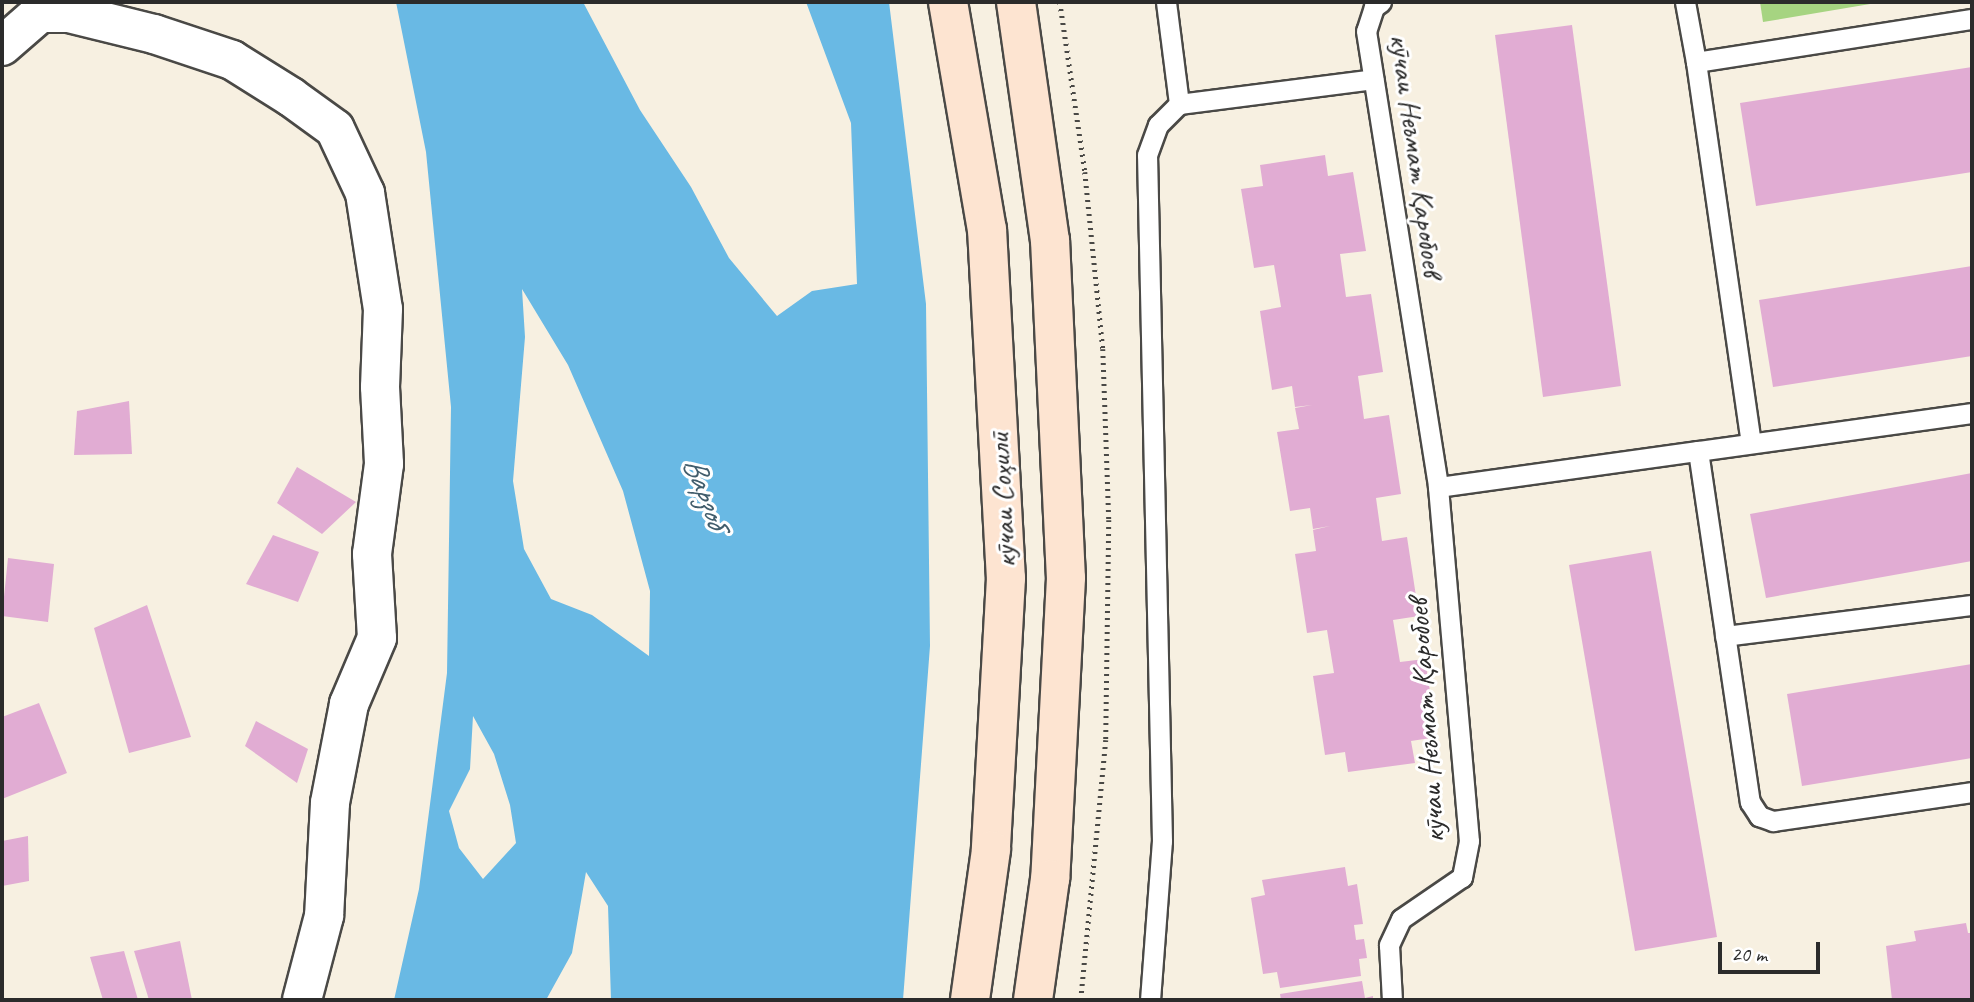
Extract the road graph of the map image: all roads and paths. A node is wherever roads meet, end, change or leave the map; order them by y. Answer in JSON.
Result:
{"nodes":[{"id":1,"x":948,"y":2,"type":"edge"},
{"id":2,"x":1016,"y":2,"type":"edge"},
{"id":3,"x":1166,"y":2,"type":"edge"},
{"id":4,"x":1381,"y":2,"type":"edge"},
{"id":5,"x":1685,"y":2,"type":"edge"},
{"id":6,"x":40,"y":7,"type":"edge"},
{"id":7,"x":1972,"y":19,"type":"edge"},
{"id":8,"x":2,"y":46,"type":"edge"},
{"id":9,"x":1696,"y":62,"type":"junction"},
{"id":10,"x":1373,"y":79,"type":"junction"},
{"id":11,"x":1179,"y":104,"type":"junction"},
{"id":12,"x":1972,"y":413,"type":"edge"},
{"id":13,"x":1751,"y":443,"type":"junction"},
{"id":14,"x":1698,"y":451,"type":"junction"},
{"id":15,"x":1438,"y":487,"type":"junction"},
{"id":16,"x":1972,"y":605,"type":"edge"},
{"id":17,"x":1725,"y":636,"type":"junction"},
{"id":18,"x":1972,"y":792,"type":"edge"},
{"id":19,"x":302,"y":1000,"type":"edge"},
{"id":20,"x":970,"y":1000,"type":"edge"},
{"id":21,"x":1033,"y":1000,"type":"edge"},
{"id":22,"x":1150,"y":1000,"type":"edge"},
{"id":23,"x":1392,"y":1000,"type":"edge"}],
"edges":[{"from":1,"to":20,"type":"main road","name":"кӯчаи Соҳилӣ"},
{"from":2,"to":21,"type":"main road","name":"кӯчаи Соҳилӣ"},
{"from":3,"to":11,"type":"lane"},
{"from":4,"to":10,"type":"lane","name":"кӯчаи Неъмат Қаробоев"},
{"from":5,"to":9,"type":"lane"},
{"from":6,"to":8,"type":"street"},
{"from":6,"to":19,"type":"street"},
{"from":7,"to":9,"type":"lane"},
{"from":9,"to":13,"type":"lane"},
{"from":10,"to":11,"type":"lane"},
{"from":10,"to":15,"type":"lane","name":"кӯчаи Неъмат Қаробоев"},
{"from":11,"to":22,"type":"lane"},
{"from":12,"to":13,"type":"lane"},
{"from":13,"to":14,"type":"lane"},
{"from":14,"to":15,"type":"lane"},
{"from":14,"to":17,"type":"lane"},
{"from":15,"to":23,"type":"lane","name":"кӯчаи Неъмат Қаробоев"},
{"from":16,"to":17,"type":"lane"},
{"from":17,"to":18,"type":"lane"}]}
